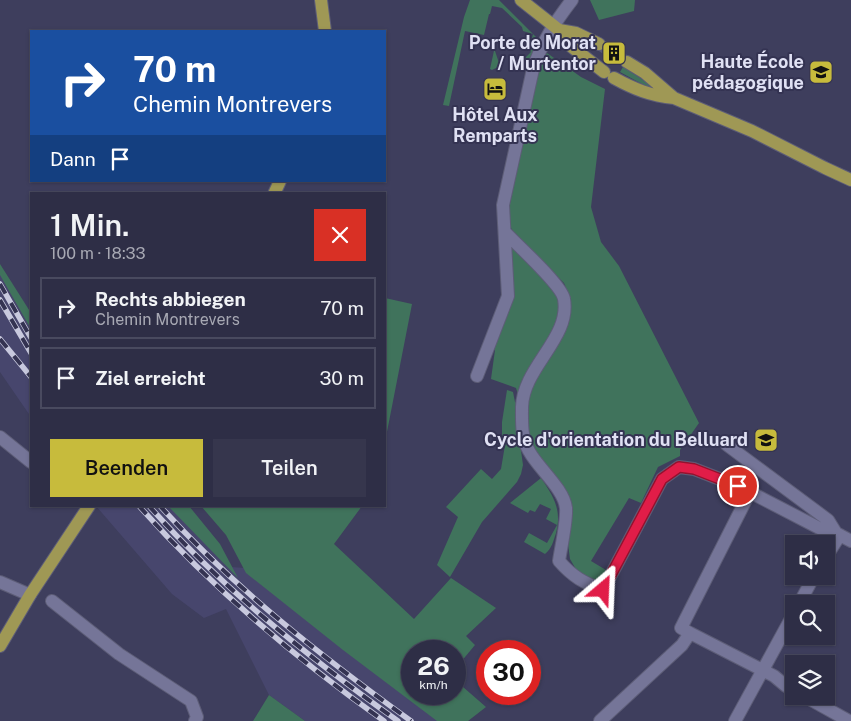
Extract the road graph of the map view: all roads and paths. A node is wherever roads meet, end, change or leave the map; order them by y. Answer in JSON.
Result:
{"nodes":[{"id":1,"x":321,"y":0,"type":"edge"},
{"id":2,"x":521,"y":0,"type":"edge"},
{"id":3,"x":572,"y":0,"type":"edge"},
{"id":4,"x":556,"y":28,"type":"junction"},
{"id":5,"x":325,"y":30,"type":"edge"},
{"id":6,"x":599,"y":44,"type":"tunnel mouth"},
{"id":7,"x":627,"y":62,"type":"tunnel mouth"},
{"id":8,"x":674,"y":98,"type":"junction"},
{"id":9,"x":851,"y":180,"type":"edge"},
{"id":10,"x":505,"y":232,"type":"junction"},
{"id":11,"x":477,"y":376,"type":"dead end"},
{"id":12,"x":0,"y":437,"type":"edge"},
{"id":13,"x":727,"y":445,"type":"dead end"},
{"id":14,"x":30,"y":461,"type":"edge"},
{"id":15,"x":750,"y":492,"type":"junction"},
{"id":16,"x":88,"y":507,"type":"edge"},
{"id":17,"x":842,"y":536,"type":"edge"},
{"id":18,"x":0,"y":582,"type":"edge"},
{"id":19,"x":30,"y":595,"type":"junction"},
{"id":20,"x":52,"y":601,"type":"dead end"},
{"id":21,"x":785,"y":630,"type":"edge"},
{"id":22,"x":690,"y":633,"type":"junction"},
{"id":23,"x":0,"y":646,"type":"edge"},
{"id":24,"x":764,"y":670,"type":"junction"},
{"id":25,"x":785,"y":685,"type":"edge"},
{"id":26,"x":820,"y":705,"type":"edge"},
{"id":27,"x":195,"y":721,"type":"edge"},
{"id":28,"x":600,"y":721,"type":"edge"},
{"id":29,"x":735,"y":721,"type":"edge"},
{"id":30,"x":849,"y":721,"type":"edge"}],
"edges":[{"from":1,"to":5,"type":"main road"},
{"from":2,"to":4,"type":"main road"},
{"from":3,"to":4,"type":"street"},
{"from":4,"to":6,"type":"main road"},
{"from":4,"to":8,"type":"main road"},
{"from":4,"to":10,"type":"street"},
{"from":7,"to":8,"type":"main road"},
{"from":8,"to":9,"type":"main road"},
{"from":10,"to":11,"type":"street"},
{"from":10,"to":15,"type":"street"},
{"from":12,"to":14,"type":"street"},
{"from":13,"to":17,"type":"street"},
{"from":15,"to":17,"type":"street"},
{"from":15,"to":22,"type":"street"},
{"from":16,"to":19,"type":"main road"},
{"from":18,"to":19,"type":"street"},
{"from":19,"to":23,"type":"main road"},
{"from":20,"to":27,"type":"street"},
{"from":21,"to":24,"type":"street"},
{"from":22,"to":24,"type":"street"},
{"from":22,"to":28,"type":"street"},
{"from":24,"to":25,"type":"street"},
{"from":24,"to":29,"type":"street"},
{"from":26,"to":30,"type":"street"}]}
